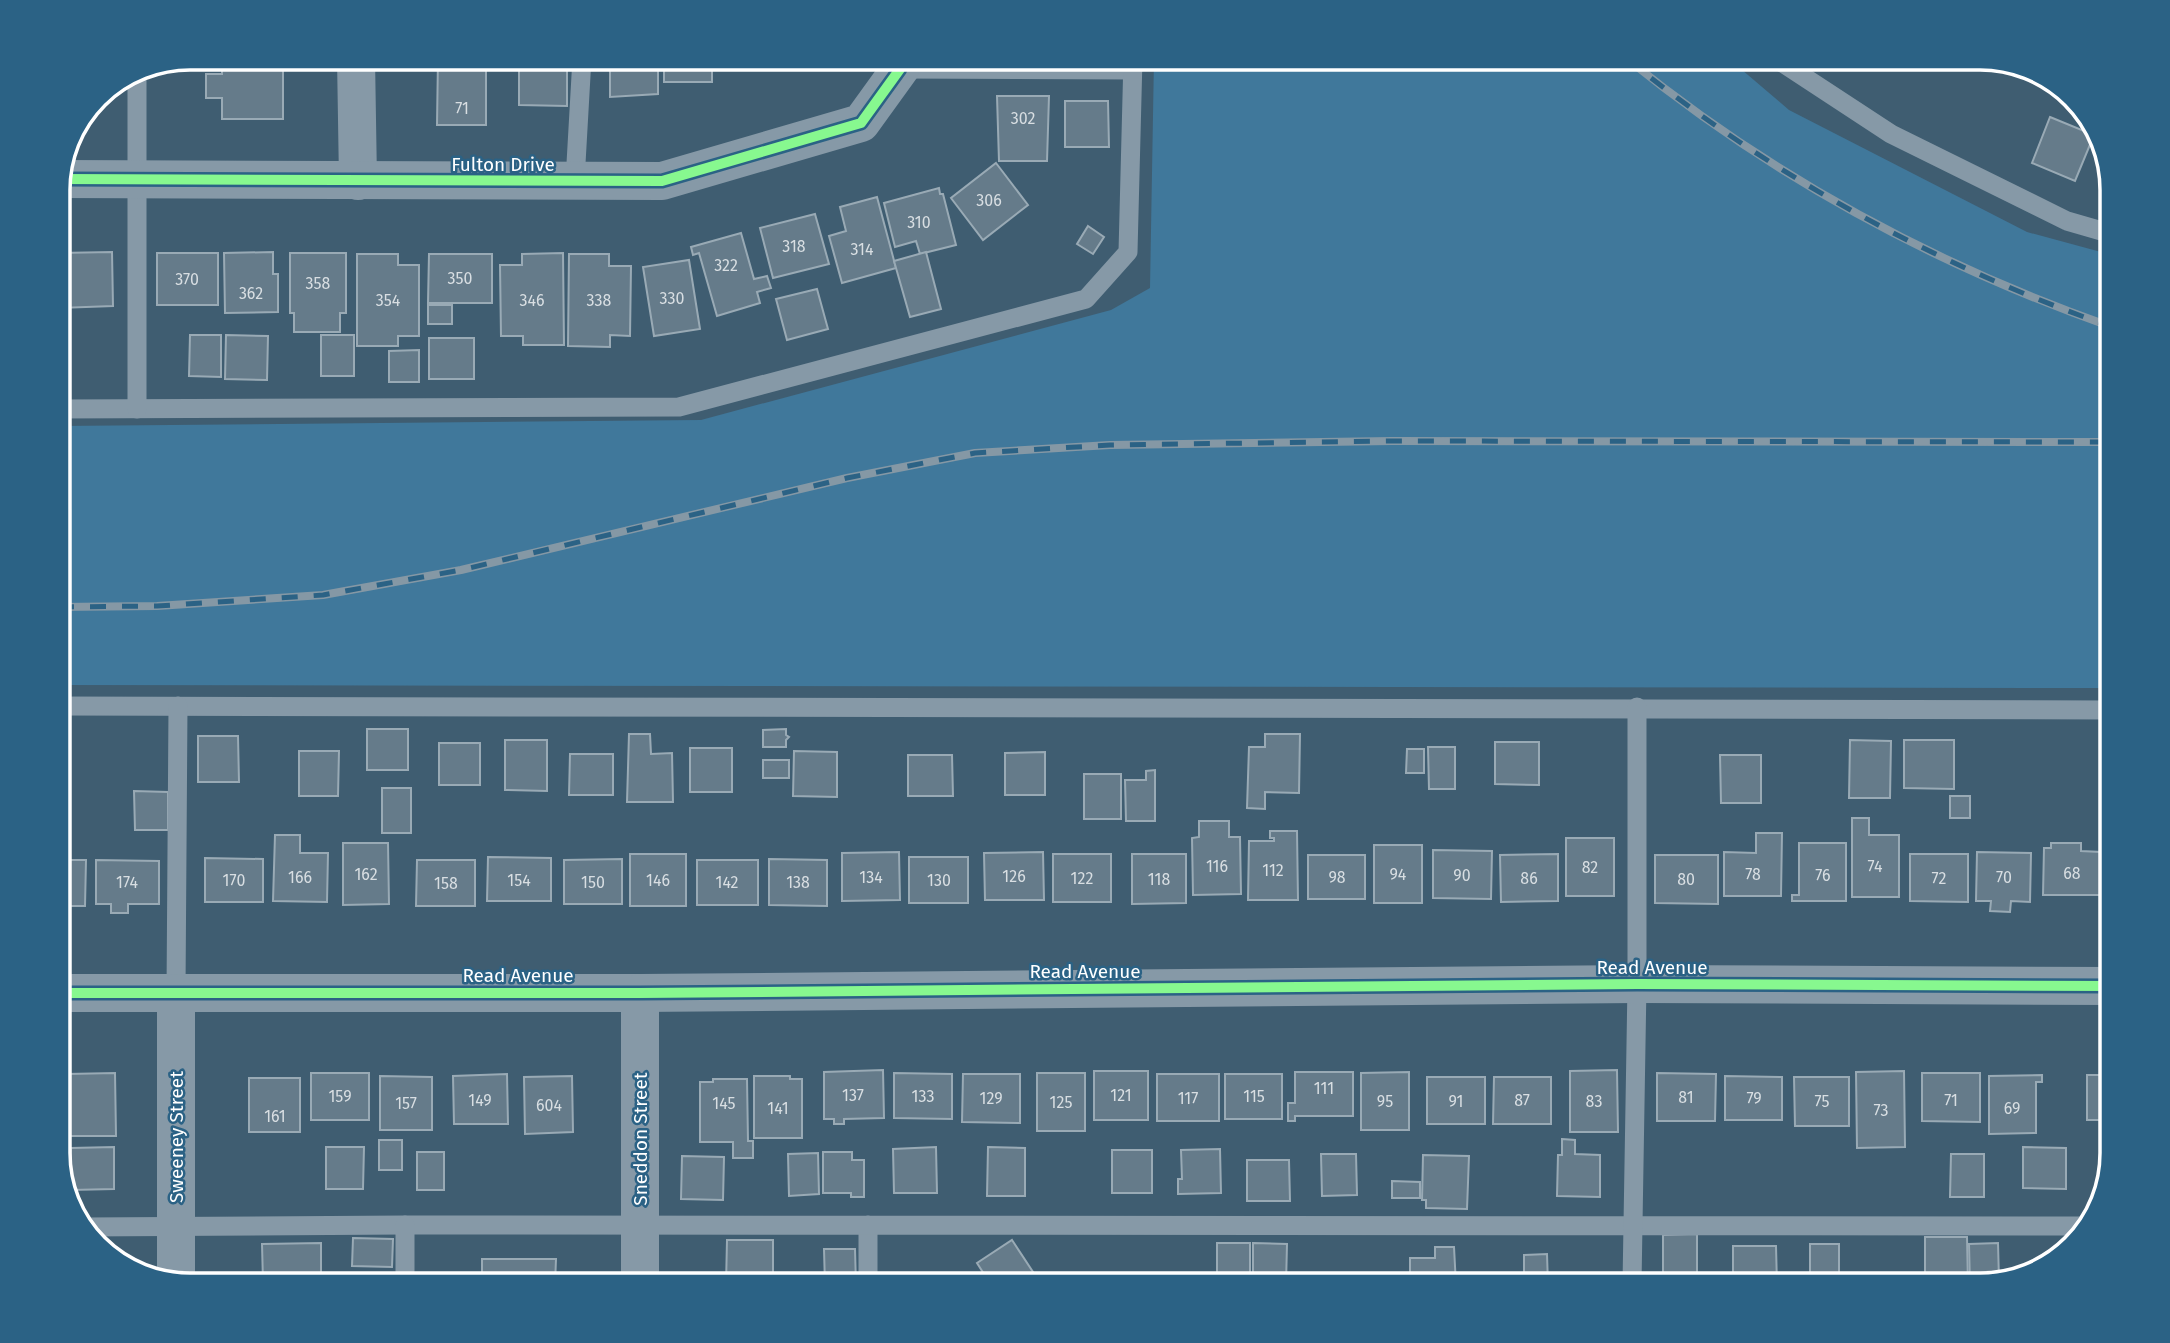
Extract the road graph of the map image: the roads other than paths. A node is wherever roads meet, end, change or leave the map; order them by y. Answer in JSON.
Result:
{"nodes":[{"id":1,"x":356,"y":70,"type":"edge"},
{"id":2,"x":581,"y":70,"type":"edge"},
{"id":3,"x":896,"y":70,"type":"edge"},
{"id":4,"x":1133,"y":70,"type":"edge"},
{"id":5,"x":1793,"y":70,"type":"edge"},
{"id":6,"x":137,"y":82,"type":"edge"},
{"id":7,"x":71,"y":179,"type":"edge"},
{"id":8,"x":137,"y":179,"type":"junction"},
{"id":9,"x":358,"y":181,"type":"junction"},
{"id":10,"x":575,"y":181,"type":"junction"},
{"id":11,"x":2100,"y":231,"type":"edge"},
{"id":12,"x":70,"y":409,"type":"edge"},
{"id":13,"x":137,"y":409,"type":"junction"},
{"id":14,"x":70,"y":706,"type":"edge"},
{"id":15,"x":178,"y":706,"type":"junction"},
{"id":16,"x":1637,"y":707,"type":"junction"},
{"id":17,"x":2100,"y":709,"type":"edge"},
{"id":18,"x":1637,"y":984,"type":"junction"},
{"id":19,"x":2100,"y":986,"type":"edge"},
{"id":20,"x":70,"y":993,"type":"edge"},
{"id":21,"x":176,"y":993,"type":"junction"},
{"id":22,"x":640,"y":993,"type":"junction"},
{"id":23,"x":405,"y":1224,"type":"junction"},
{"id":24,"x":640,"y":1224,"type":"junction"},
{"id":25,"x":1633,"y":1224,"type":"junction"},
{"id":26,"x":868,"y":1225,"type":"junction"},
{"id":27,"x":2075,"y":1226,"type":"edge"},
{"id":28,"x":96,"y":1227,"type":"edge"},
{"id":29,"x":177,"y":1227,"type":"junction"},
{"id":30,"x":176,"y":1272,"type":"edge"},
{"id":31,"x":405,"y":1273,"type":"edge"},
{"id":32,"x":640,"y":1273,"type":"edge"},
{"id":33,"x":868,"y":1273,"type":"edge"},
{"id":34,"x":1632,"y":1273,"type":"edge"}],
"edges":[{"from":1,"to":9,"type":"street"},
{"from":2,"to":10,"type":"lane"},
{"from":3,"to":10,"type":"street","name":"Fulton Drive"},
{"from":4,"to":13,"type":"lane"},
{"from":5,"to":11,"type":"lane"},
{"from":6,"to":8,"type":"lane"},
{"from":7,"to":8,"type":"street","name":"Fulton Drive"},
{"from":8,"to":9,"type":"street","name":"Fulton Drive"},
{"from":8,"to":13,"type":"lane"},
{"from":9,"to":10,"type":"street","name":"Fulton Drive"},
{"from":12,"to":13,"type":"lane"},
{"from":14,"to":15,"type":"lane"},
{"from":15,"to":16,"type":"lane"},
{"from":15,"to":21,"type":"lane"},
{"from":16,"to":17,"type":"lane"},
{"from":16,"to":18,"type":"lane"},
{"from":18,"to":19,"type":"street","name":"Read Avenue"},
{"from":18,"to":22,"type":"street","name":"Read Avenue"},
{"from":18,"to":25,"type":"lane"},
{"from":20,"to":21,"type":"street","name":"Read Avenue"},
{"from":21,"to":22,"type":"street","name":"Read Avenue"},
{"from":21,"to":29,"type":"street","name":"Sweeney Street"},
{"from":22,"to":24,"type":"street","name":"Sneddon Street"},
{"from":23,"to":24,"type":"lane"},
{"from":23,"to":29,"type":"lane"},
{"from":23,"to":31,"type":"lane"},
{"from":24,"to":26,"type":"lane"},
{"from":24,"to":32,"type":"street","name":"Sneddon Street"},
{"from":25,"to":26,"type":"lane"},
{"from":25,"to":27,"type":"lane"},
{"from":25,"to":34,"type":"lane"},
{"from":26,"to":33,"type":"lane"},
{"from":28,"to":29,"type":"lane"},
{"from":29,"to":30,"type":"street","name":"Sweeney Street"}]}
